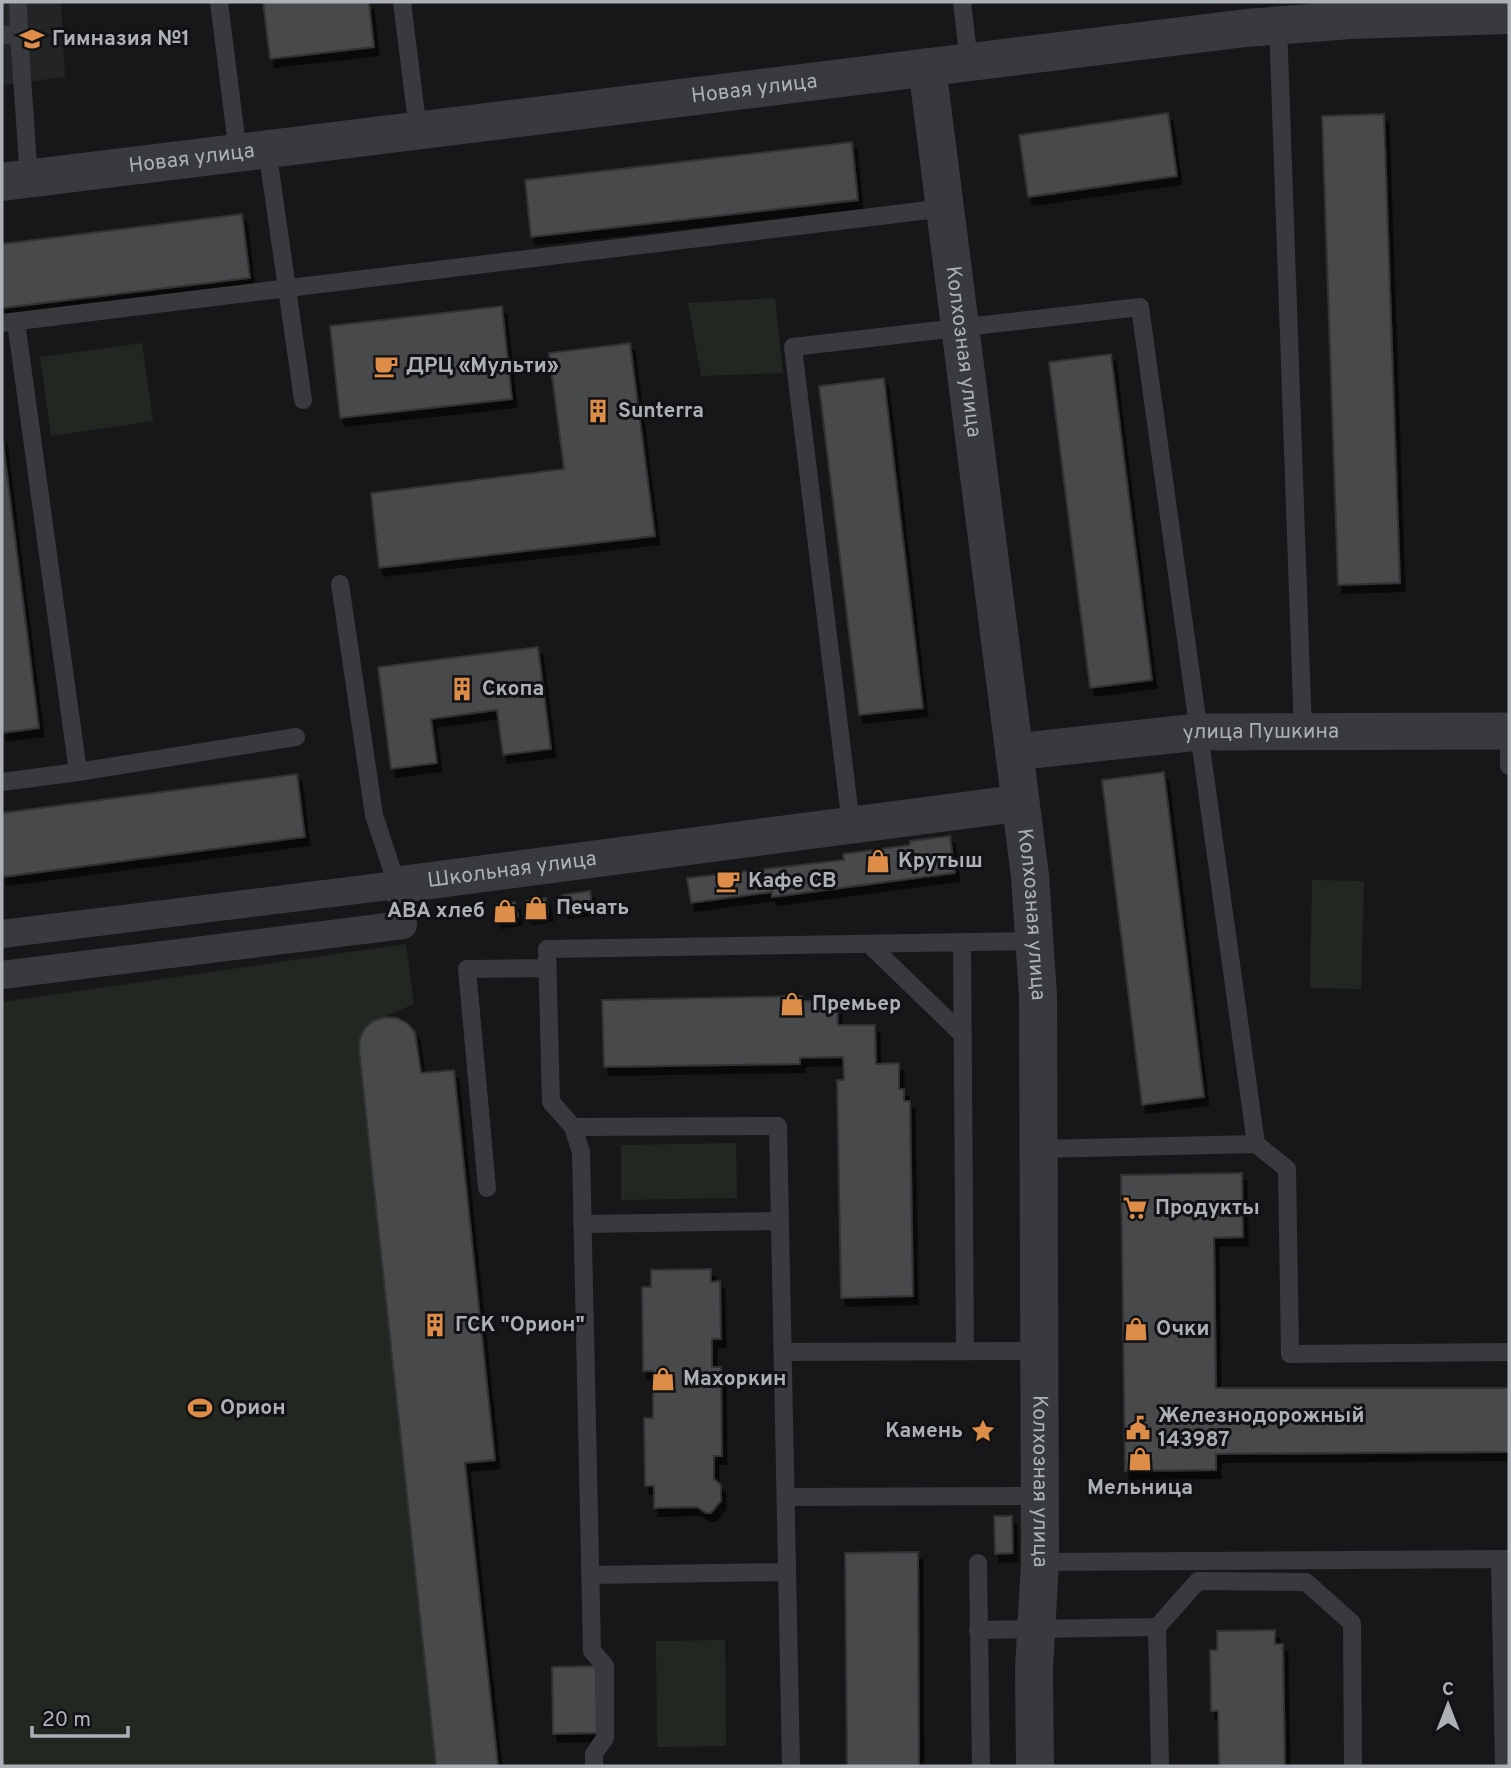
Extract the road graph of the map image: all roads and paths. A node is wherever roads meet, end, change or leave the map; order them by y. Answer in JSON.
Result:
{"nodes":[{"id":1,"x":18,"y":2,"type":"edge"},
{"id":2,"x":219,"y":2,"type":"edge"},
{"id":3,"x":402,"y":2,"type":"edge"},
{"id":4,"x":962,"y":2,"type":"edge"},
{"id":5,"x":1509,"y":15,"type":"edge"},
{"id":6,"x":1278,"y":25,"type":"junction"},
{"id":7,"x":10,"y":35,"type":"edge"},
{"id":8,"x":969,"y":62,"type":"junction"},
{"id":9,"x":928,"y":67,"type":"junction"},
{"id":10,"x":418,"y":130,"type":"junction"},
{"id":11,"x":253,"y":151,"type":"junction"},
{"id":12,"x":16,"y":181,"type":"edge"},
{"id":13,"x":945,"y":208,"type":"junction"},
{"id":14,"x":287,"y":289,"type":"junction"},
{"id":15,"x":9,"y":322,"type":"edge"},
{"id":16,"x":960,"y":328,"type":"junction"},
{"id":17,"x":303,"y":400,"type":"dead end"},
{"id":18,"x":340,"y":584,"type":"dead end"},
{"id":19,"x":1509,"y":731,"type":"edge"},
{"id":20,"x":1198,"y":733,"type":"junction"},
{"id":21,"x":1303,"y":733,"type":"junction"},
{"id":22,"x":296,"y":737,"type":"dead end"},
{"id":23,"x":1014,"y":752,"type":"junction"},
{"id":24,"x":1509,"y":766,"type":"edge"},
{"id":25,"x":78,"y":772,"type":"junction"},
{"id":26,"x":2,"y":782,"type":"edge"},
{"id":27,"x":1020,"y":803,"type":"junction"},
{"id":28,"x":850,"y":825,"type":"junction"},
{"id":29,"x":397,"y":885,"type":"junction"},
{"id":30,"x":403,"y":925,"type":"dead end"},
{"id":31,"x":2,"y":934,"type":"edge"},
{"id":32,"x":1035,"y":942,"type":"junction"},
{"id":33,"x":962,"y":943,"type":"junction"},
{"id":34,"x":869,"y":944,"type":"junction"},
{"id":35,"x":548,"y":968,"type":"junction"},
{"id":36,"x":2,"y":975,"type":"edge"},
{"id":37,"x":963,"y":1035,"type":"junction"},
{"id":38,"x":573,"y":1127,"type":"junction"},
{"id":39,"x":1256,"y":1144,"type":"junction"},
{"id":40,"x":1039,"y":1149,"type":"junction"},
{"id":41,"x":487,"y":1188,"type":"dead end"},
{"id":42,"x":780,"y":1221,"type":"junction"},
{"id":43,"x":582,"y":1224,"type":"junction"},
{"id":44,"x":965,"y":1351,"type":"junction"},
{"id":45,"x":1040,"y":1351,"type":"junction"},
{"id":46,"x":783,"y":1352,"type":"junction"},
{"id":47,"x":1509,"y":1352,"type":"edge"},
{"id":48,"x":1040,"y":1496,"type":"junction"},
{"id":49,"x":786,"y":1497,"type":"junction"},
{"id":50,"x":1505,"y":1559,"type":"edge"},
{"id":51,"x":1243,"y":1560,"type":"junction"},
{"id":52,"x":1040,"y":1562,"type":"junction"},
{"id":53,"x":978,"y":1563,"type":"dead end"},
{"id":54,"x":787,"y":1572,"type":"junction"},
{"id":55,"x":590,"y":1575,"type":"junction"},
{"id":56,"x":1244,"y":1582,"type":"junction"},
{"id":57,"x":1157,"y":1627,"type":"junction"},
{"id":58,"x":1036,"y":1629,"type":"junction"},
{"id":59,"x":978,"y":1630,"type":"junction"},
{"id":60,"x":594,"y":1766,"type":"edge"},
{"id":61,"x":791,"y":1766,"type":"edge"},
{"id":62,"x":981,"y":1766,"type":"edge"},
{"id":63,"x":1035,"y":1766,"type":"edge"},
{"id":64,"x":1160,"y":1766,"type":"edge"},
{"id":65,"x":1353,"y":1766,"type":"edge"},
{"id":66,"x":1504,"y":1766,"type":"edge"}],
"edges":[{"from":1,"to":7,"type":"lane"},
{"from":2,"to":11,"type":"lane"},
{"from":3,"to":10,"type":"lane"},
{"from":4,"to":8,"type":"lane"},
{"from":5,"to":6,"type":"street","name":"Новая улица"},
{"from":6,"to":8,"type":"street","name":"Новая улица"},
{"from":6,"to":21,"type":"lane"},
{"from":7,"to":12,"type":"lane"},
{"from":8,"to":9,"type":"street","name":"Новая улица"},
{"from":9,"to":10,"type":"street","name":"Новая улица"},
{"from":9,"to":13,"type":"street","name":"Колхозная улица"},
{"from":10,"to":11,"type":"street","name":"Новая улица"},
{"from":11,"to":12,"type":"street","name":"Новая улица"},
{"from":11,"to":14,"type":"lane"},
{"from":13,"to":14,"type":"lane"},
{"from":13,"to":16,"type":"street","name":"Колхозная улица"},
{"from":14,"to":15,"type":"lane"},
{"from":14,"to":17,"type":"lane"},
{"from":15,"to":25,"type":"lane"},
{"from":16,"to":20,"type":"lane"},
{"from":16,"to":23,"type":"street","name":"Колхозная улица"},
{"from":16,"to":28,"type":"lane"},
{"from":18,"to":29,"type":"lane"},
{"from":19,"to":21,"type":"street","name":"улица Пушкина"},
{"from":19,"to":24,"type":"lane"},
{"from":20,"to":21,"type":"street","name":"улица Пушкина"},
{"from":20,"to":23,"type":"street","name":"улица Пушкина"},
{"from":20,"to":39,"type":"lane"},
{"from":22,"to":25,"type":"lane"},
{"from":23,"to":27,"type":"street","name":"Колхозная улица"},
{"from":25,"to":26,"type":"lane"},
{"from":27,"to":28,"type":"street","name":"Школьная улица"},
{"from":27,"to":32,"type":"street","name":"Колхозная улица"},
{"from":28,"to":29,"type":"street","name":"Школьная улица"},
{"from":29,"to":31,"type":"street","name":"Школьная улица"},
{"from":30,"to":36,"type":"street"},
{"from":32,"to":33,"type":"lane"},
{"from":32,"to":40,"type":"street","name":"Колхозная улица"},
{"from":33,"to":34,"type":"lane"},
{"from":33,"to":37,"type":"lane"},
{"from":34,"to":35,"type":"lane"},
{"from":34,"to":37,"type":"lane"},
{"from":35,"to":38,"type":"lane"},
{"from":35,"to":41,"type":"lane"},
{"from":37,"to":44,"type":"lane"},
{"from":38,"to":42,"type":"lane"},
{"from":38,"to":43,"type":"lane"},
{"from":39,"to":40,"type":"lane"},
{"from":39,"to":47,"type":"lane"},
{"from":40,"to":45,"type":"street","name":"Колхозная улица"},
{"from":42,"to":43,"type":"lane"},
{"from":42,"to":46,"type":"lane"},
{"from":43,"to":55,"type":"lane"},
{"from":44,"to":45,"type":"lane"},
{"from":44,"to":46,"type":"lane"},
{"from":45,"to":48,"type":"street","name":"Колхозная улица"},
{"from":46,"to":49,"type":"lane"},
{"from":48,"to":49,"type":"lane"},
{"from":48,"to":52,"type":"street","name":"Колхозная улица"},
{"from":49,"to":54,"type":"lane"},
{"from":50,"to":51,"type":"lane"},
{"from":50,"to":66,"type":"lane"},
{"from":51,"to":52,"type":"lane"},
{"from":51,"to":56,"type":"lane"},
{"from":52,"to":58,"type":"street","name":"Колхозная улица"},
{"from":53,"to":59,"type":"lane"},
{"from":54,"to":55,"type":"lane"},
{"from":54,"to":61,"type":"lane"},
{"from":55,"to":60,"type":"lane"},
{"from":56,"to":57,"type":"lane"},
{"from":56,"to":65,"type":"lane"},
{"from":57,"to":58,"type":"lane"},
{"from":57,"to":64,"type":"lane"},
{"from":58,"to":59,"type":"lane"},
{"from":58,"to":63,"type":"street","name":"Колхозная улица"},
{"from":59,"to":62,"type":"lane"}]}
